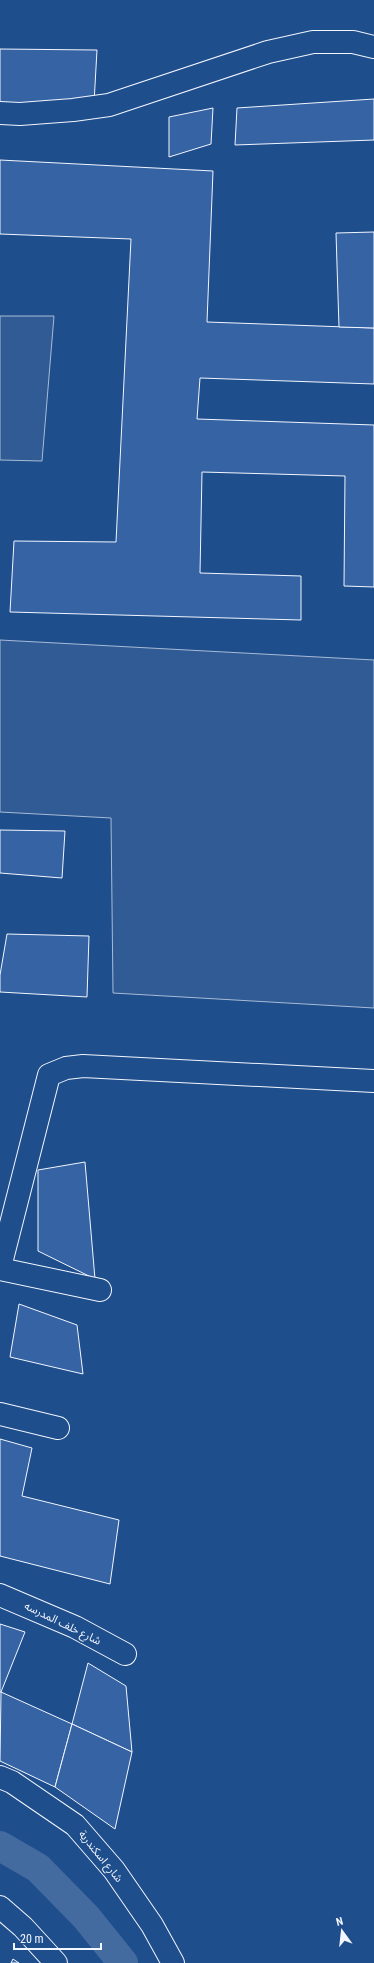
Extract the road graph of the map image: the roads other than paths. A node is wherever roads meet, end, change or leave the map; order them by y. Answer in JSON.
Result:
{"nodes":[{"id":1,"x":374,"y":47,"type":"edge"},
{"id":2,"x":0,"y":113,"type":"edge"},
{"id":3,"x":374,"y":1081,"type":"edge"},
{"id":4,"x":0,"y":1264,"type":"edge"},
{"id":5,"x":100,"y":1290,"type":"dead end"},
{"id":6,"x":0,"y":1414,"type":"edge"},
{"id":7,"x":58,"y":1428,"type":"dead end"},
{"id":8,"x":0,"y":1595,"type":"edge"},
{"id":9,"x":125,"y":1654,"type":"dead end"},
{"id":10,"x":0,"y":1777,"type":"edge"},
{"id":11,"x":0,"y":1907,"type":"edge"},
{"id":12,"x":56,"y":1963,"type":"edge"},
{"id":13,"x":173,"y":1963,"type":"edge"}],
"edges":[{"from":1,"to":2,"type":"street"},
{"from":3,"to":4,"type":"street"},
{"from":4,"to":5,"type":"street"},
{"from":6,"to":7,"type":"street"},
{"from":8,"to":9,"type":"street","name":"شارع خلف المدرسه"},
{"from":10,"to":13,"type":"street","name":"شارع اسكندرية"},
{"from":11,"to":12,"type":"street"}]}
